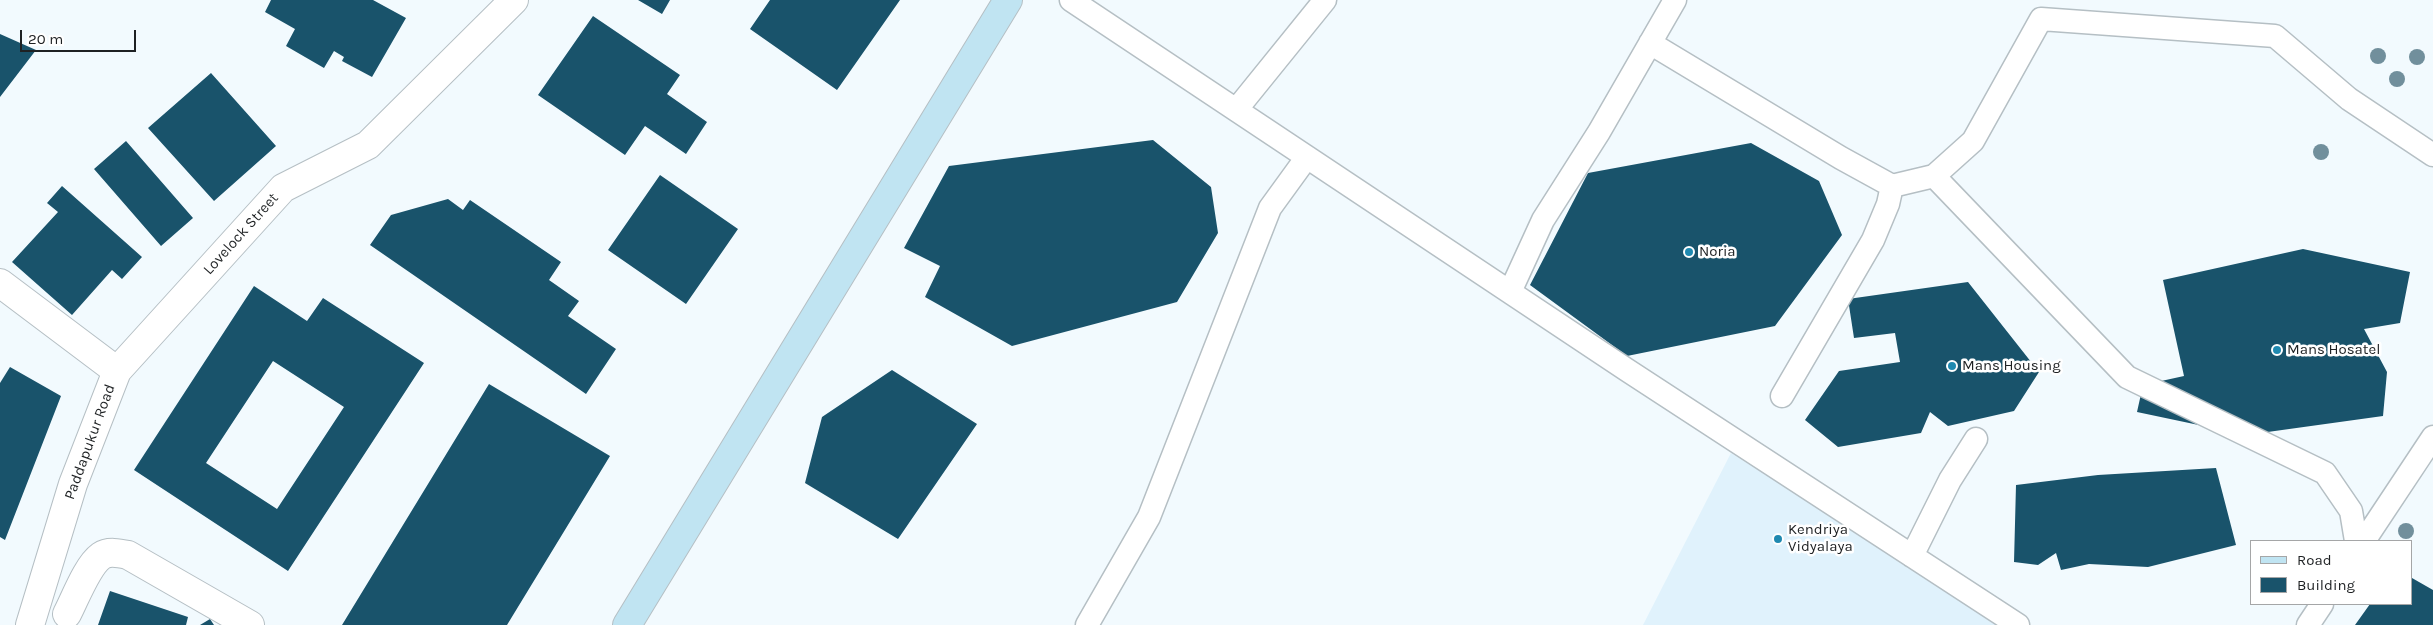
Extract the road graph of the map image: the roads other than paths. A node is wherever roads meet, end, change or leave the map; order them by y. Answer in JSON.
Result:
{"nodes":[{"id":1,"x":514,"y":0,"type":"edge"},
{"id":2,"x":1008,"y":0,"type":"edge"},
{"id":3,"x":1071,"y":0,"type":"edge"},
{"id":4,"x":1325,"y":0,"type":"edge"},
{"id":5,"x":1675,"y":0,"type":"edge"},
{"id":6,"x":1650,"y":43,"type":"junction"},
{"id":7,"x":1236,"y":110,"type":"junction"},
{"id":8,"x":2433,"y":155,"type":"edge"},
{"id":9,"x":1307,"y":157,"type":"junction"},
{"id":10,"x":1934,"y":176,"type":"junction"},
{"id":11,"x":1892,"y":186,"type":"junction"},
{"id":12,"x":0,"y":282,"type":"edge"},
{"id":13,"x":1510,"y":292,"type":"junction"},
{"id":14,"x":117,"y":371,"type":"junction"},
{"id":15,"x":1782,"y":396,"type":"dead end"},
{"id":16,"x":2433,"y":437,"type":"edge"},
{"id":17,"x":1976,"y":439,"type":"dead end"},
{"id":18,"x":2356,"y":540,"type":"edge"},
{"id":19,"x":2365,"y":540,"type":"edge"},
{"id":20,"x":1912,"y":556,"type":"junction"},
{"id":21,"x":2321,"y":605,"type":"edge"},
{"id":22,"x":67,"y":614,"type":"dead end"},
{"id":23,"x":30,"y":625,"type":"edge"},
{"id":24,"x":250,"y":625,"type":"edge"},
{"id":25,"x":628,"y":625,"type":"edge"},
{"id":26,"x":1087,"y":625,"type":"edge"},
{"id":27,"x":2018,"y":625,"type":"edge"},
{"id":28,"x":2308,"y":625,"type":"edge"}],
"edges":[{"from":1,"to":14,"type":"street","name":"Lovelock Street"},
{"from":2,"to":25,"type":"street"},
{"from":3,"to":7,"type":"lane"},
{"from":4,"to":7,"type":"lane"},
{"from":5,"to":6,"type":"lane"},
{"from":6,"to":11,"type":"lane"},
{"from":6,"to":13,"type":"lane"},
{"from":7,"to":9,"type":"lane"},
{"from":8,"to":10,"type":"lane"},
{"from":9,"to":13,"type":"lane"},
{"from":9,"to":26,"type":"lane"},
{"from":10,"to":11,"type":"lane"},
{"from":10,"to":18,"type":"lane"},
{"from":11,"to":15,"type":"lane"},
{"from":12,"to":14,"type":"street","name":"Paddapukur Road"},
{"from":13,"to":20,"type":"lane"},
{"from":14,"to":23,"type":"street","name":"Paddapukur Road"},
{"from":16,"to":19,"type":"lane"},
{"from":17,"to":20,"type":"lane"},
{"from":20,"to":27,"type":"lane"},
{"from":21,"to":28,"type":"lane"},
{"from":22,"to":24,"type":"street"}]}
